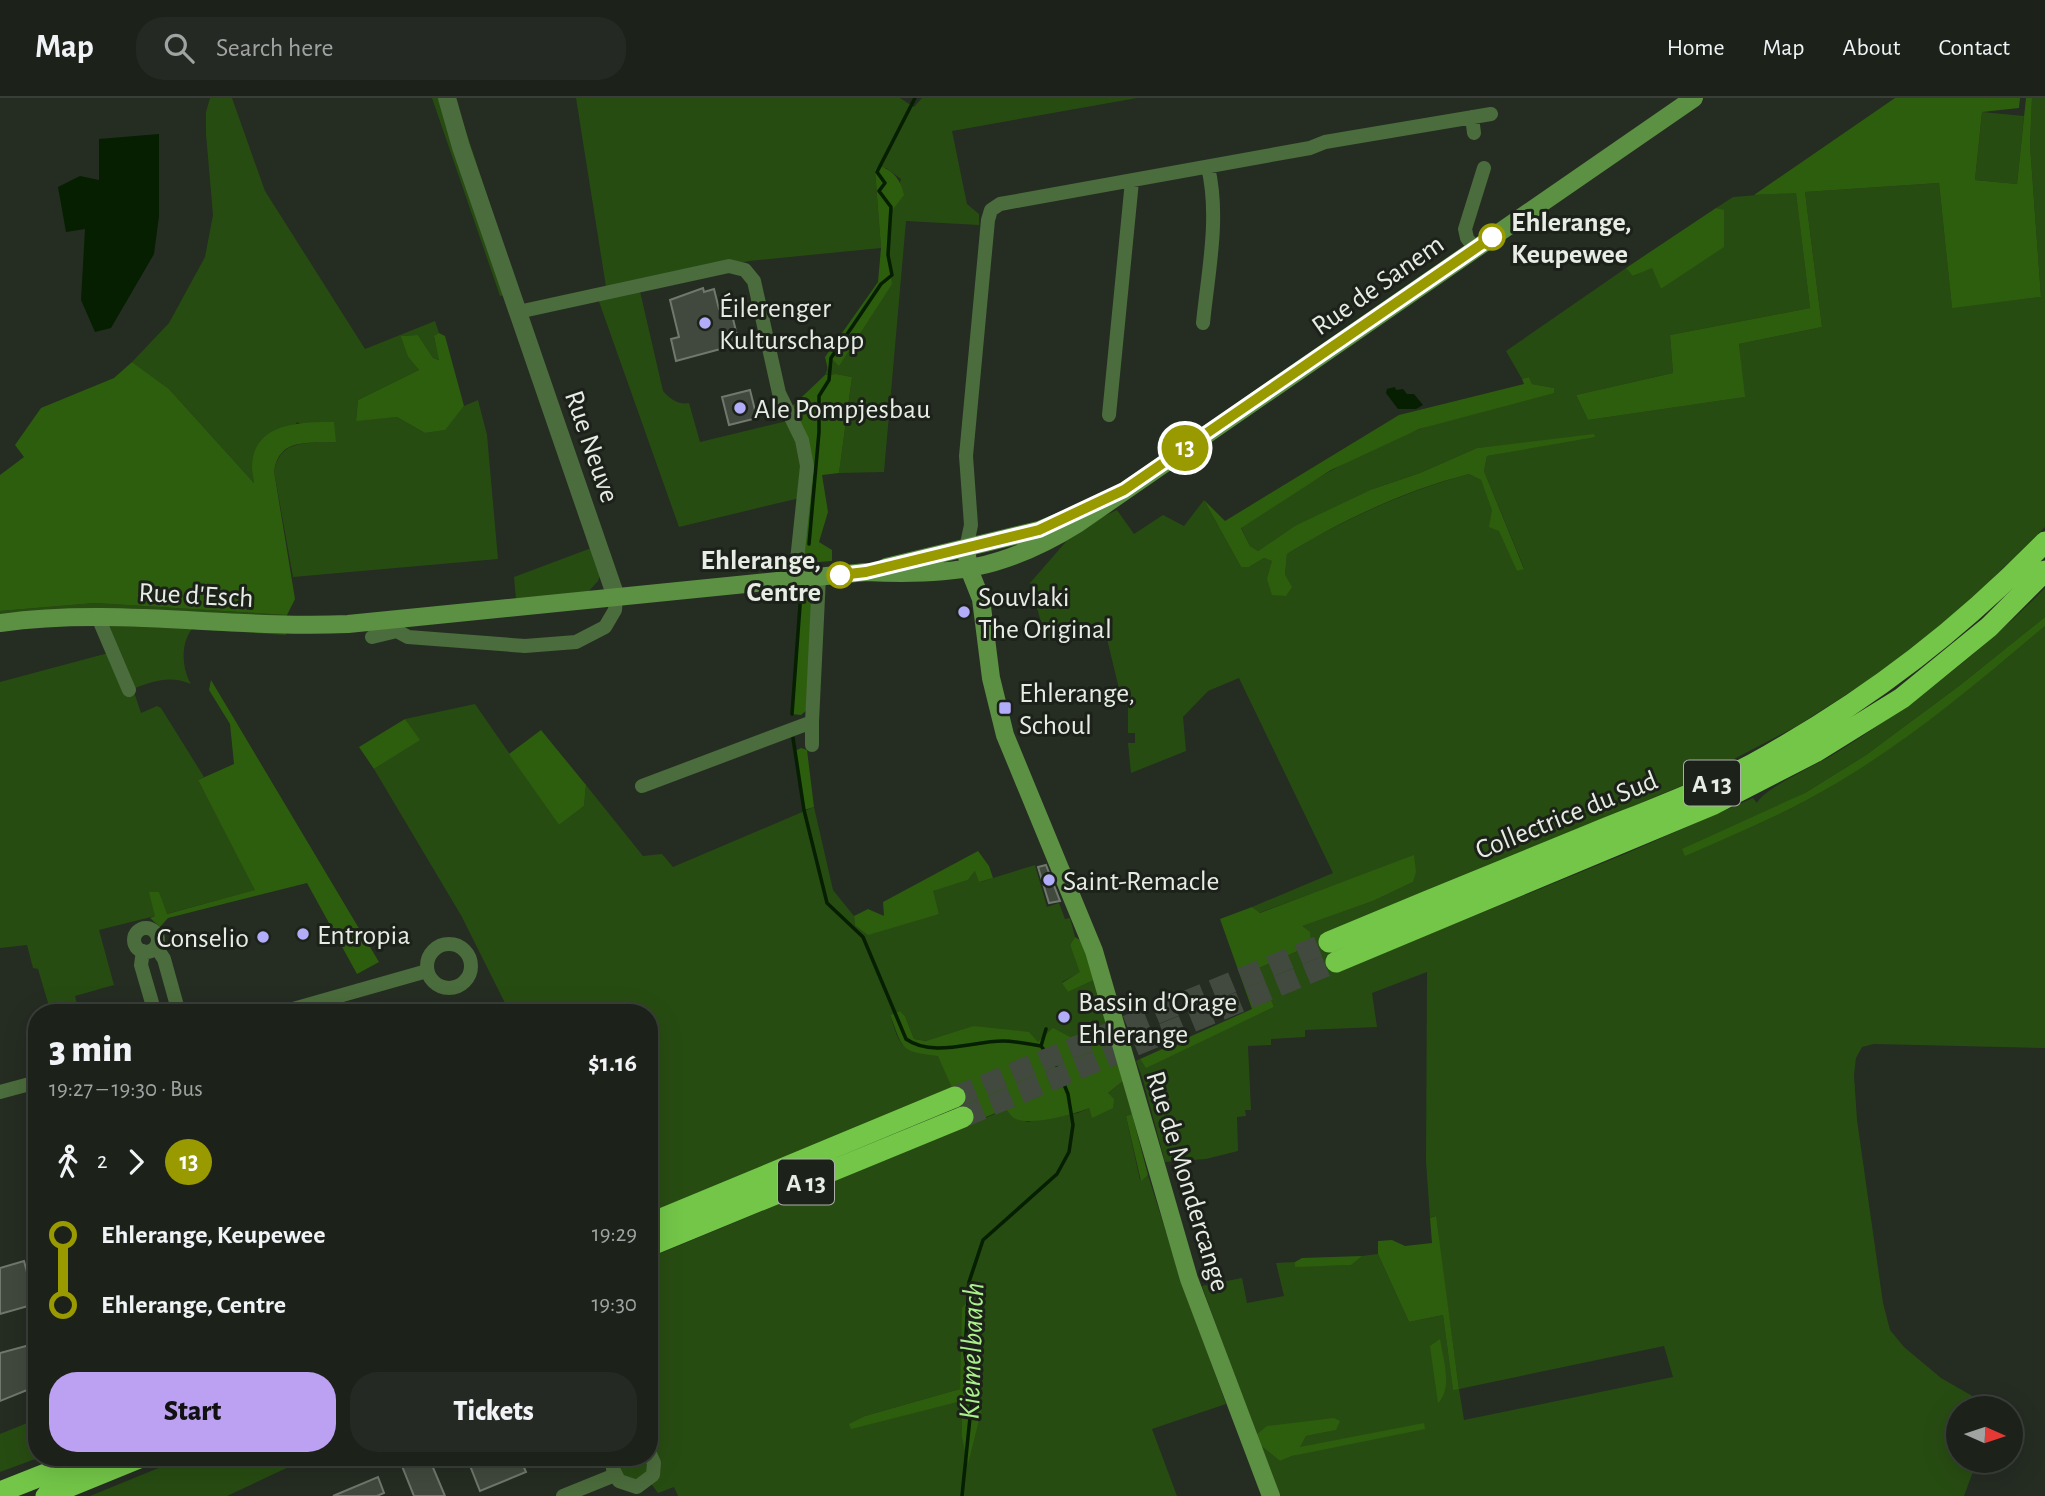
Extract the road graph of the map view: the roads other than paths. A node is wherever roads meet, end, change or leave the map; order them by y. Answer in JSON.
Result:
{"nodes":[{"id":1,"x":447,"y":98,"type":"edge"},
{"id":2,"x":1694,"y":98,"type":"edge"},
{"id":3,"x":1491,"y":114,"type":"dead end"},
{"id":4,"x":1472,"y":117,"type":"junction"},
{"id":5,"x":1474,"y":133,"type":"dead end"},
{"id":6,"x":1208,"y":167,"type":"junction"},
{"id":7,"x":1484,"y":168,"type":"dead end"},
{"id":8,"x":1132,"y":181,"type":"junction"},
{"id":9,"x":1475,"y":249,"type":"junction"},
{"id":10,"x":518,"y":312,"type":"junction"},
{"id":11,"x":1203,"y":323,"type":"dead end"},
{"id":12,"x":1109,"y":415,"type":"dead end"},
{"id":13,"x":1124,"y":490,"type":"junction"},
{"id":14,"x":2045,"y":542,"type":"edge"},
{"id":15,"x":974,"y":547,"type":"junction"},
{"id":16,"x":987,"y":565,"type":"junction"},
{"id":17,"x":969,"y":569,"type":"junction"},
{"id":18,"x":2045,"y":571,"type":"edge"},
{"id":19,"x":866,"y":572,"type":"junction"},
{"id":20,"x":819,"y":577,"type":"junction"},
{"id":21,"x":795,"y":579,"type":"junction"},
{"id":22,"x":616,"y":597,"type":"junction"},
{"id":23,"x":981,"y":599,"type":"junction"},
{"id":24,"x":97,"y":615,"type":"junction"},
{"id":25,"x":0,"y":623,"type":"edge"},
{"id":26,"x":393,"y":625,"type":"junction"},
{"id":27,"x":372,"y":637,"type":"dead end"},
{"id":28,"x":129,"y":690,"type":"dead end"},
{"id":29,"x":812,"y":722,"type":"junction"},
{"id":30,"x":812,"y":745,"type":"dead end"},
{"id":31,"x":642,"y":786,"type":"dead end"},
{"id":32,"x":427,"y":971,"type":"dead end"},
{"id":33,"x":152,"y":1004,"type":"edge"},
{"id":34,"x":176,"y":1004,"type":"edge"},
{"id":35,"x":311,"y":1004,"type":"edge"},
{"id":36,"x":28,"y":1084,"type":"edge"},
{"id":37,"x":0,"y":1092,"type":"edge"},
{"id":38,"x":658,"y":1221,"type":"edge"},
{"id":39,"x":658,"y":1243,"type":"edge"},
{"id":40,"x":66,"y":1466,"type":"edge"},
{"id":41,"x":119,"y":1466,"type":"edge"},
{"id":42,"x":615,"y":1466,"type":"edge"},
{"id":43,"x":653,"y":1466,"type":"edge"},
{"id":44,"x":615,"y":1475,"type":"junction"},
{"id":45,"x":0,"y":1492,"type":"edge"},
{"id":46,"x":46,"y":1496,"type":"edge"},
{"id":47,"x":563,"y":1496,"type":"edge"},
{"id":48,"x":1271,"y":1496,"type":"edge"}],
"edges":[{"from":1,"to":10,"type":"street","name":"Rue Neuve"},
{"from":2,"to":9,"type":"main road","name":"Rue de Sanem"},
{"from":3,"to":4,"type":"street"},
{"from":4,"to":5,"type":"street"},
{"from":4,"to":6,"type":"street"},
{"from":6,"to":8,"type":"street"},
{"from":6,"to":11,"type":"street"},
{"from":7,"to":9,"type":"street"},
{"from":8,"to":12,"type":"street"},
{"from":8,"to":15,"type":"street"},
{"from":9,"to":13,"type":"main road","name":"Rue de Sanem"},
{"from":10,"to":21,"type":"street"},
{"from":10,"to":22,"type":"street","name":"Rue Neuve"},
{"from":13,"to":15,"type":"main road","name":"Rue de Sanem"},
{"from":13,"to":16,"type":"main road","name":"Rue de Sanem"},
{"from":14,"to":18,"type":"highway","name":"Collectrice du Sud","number":"A 13"},
{"from":15,"to":16,"type":"main road"},
{"from":15,"to":17,"type":"main road","name":"Rue de Mondercange"},
{"from":15,"to":19,"type":"main road","name":"Rue d'Esch"},
{"from":16,"to":17,"type":"main road","name":"Rue d'Esch"},
{"from":16,"to":23,"type":"main road","name":"Rue de Mondercange"},
{"from":17,"to":19,"type":"main road","name":"Rue d'Esch"},
{"from":17,"to":23,"type":"main road","name":"Rue de Mondercange"},
{"from":19,"to":20,"type":"main road","name":"Rue d'Esch"},
{"from":20,"to":21,"type":"main road","name":"Rue d'Esch"},
{"from":20,"to":29,"type":"street"},
{"from":21,"to":22,"type":"main road","name":"Rue d'Esch"},
{"from":22,"to":26,"type":"main road","name":"Rue d'Esch"},
{"from":22,"to":26,"type":"street","name":"Rue d'Esch"},
{"from":23,"to":48,"type":"main road","name":"Rue de Mondercange"},
{"from":24,"to":25,"type":"main road","name":"Rue d'Esch"},
{"from":24,"to":26,"type":"main road","name":"Rue d'Esch"},
{"from":24,"to":28,"type":"street"},
{"from":26,"to":27,"type":"street","name":"Rue d'Esch"},
{"from":29,"to":30,"type":"street"},
{"from":29,"to":31,"type":"street"},
{"from":32,"to":35,"type":"street"},
{"from":33,"to":34,"type":"street"},
{"from":36,"to":37,"type":"street"},
{"from":38,"to":39,"type":"highway","number":"A 13"},
{"from":40,"to":45,"type":"highway"},
{"from":41,"to":46,"type":"highway"},
{"from":42,"to":44,"type":"street"},
{"from":43,"to":44,"type":"street"},
{"from":44,"to":47,"type":"street"}]}
